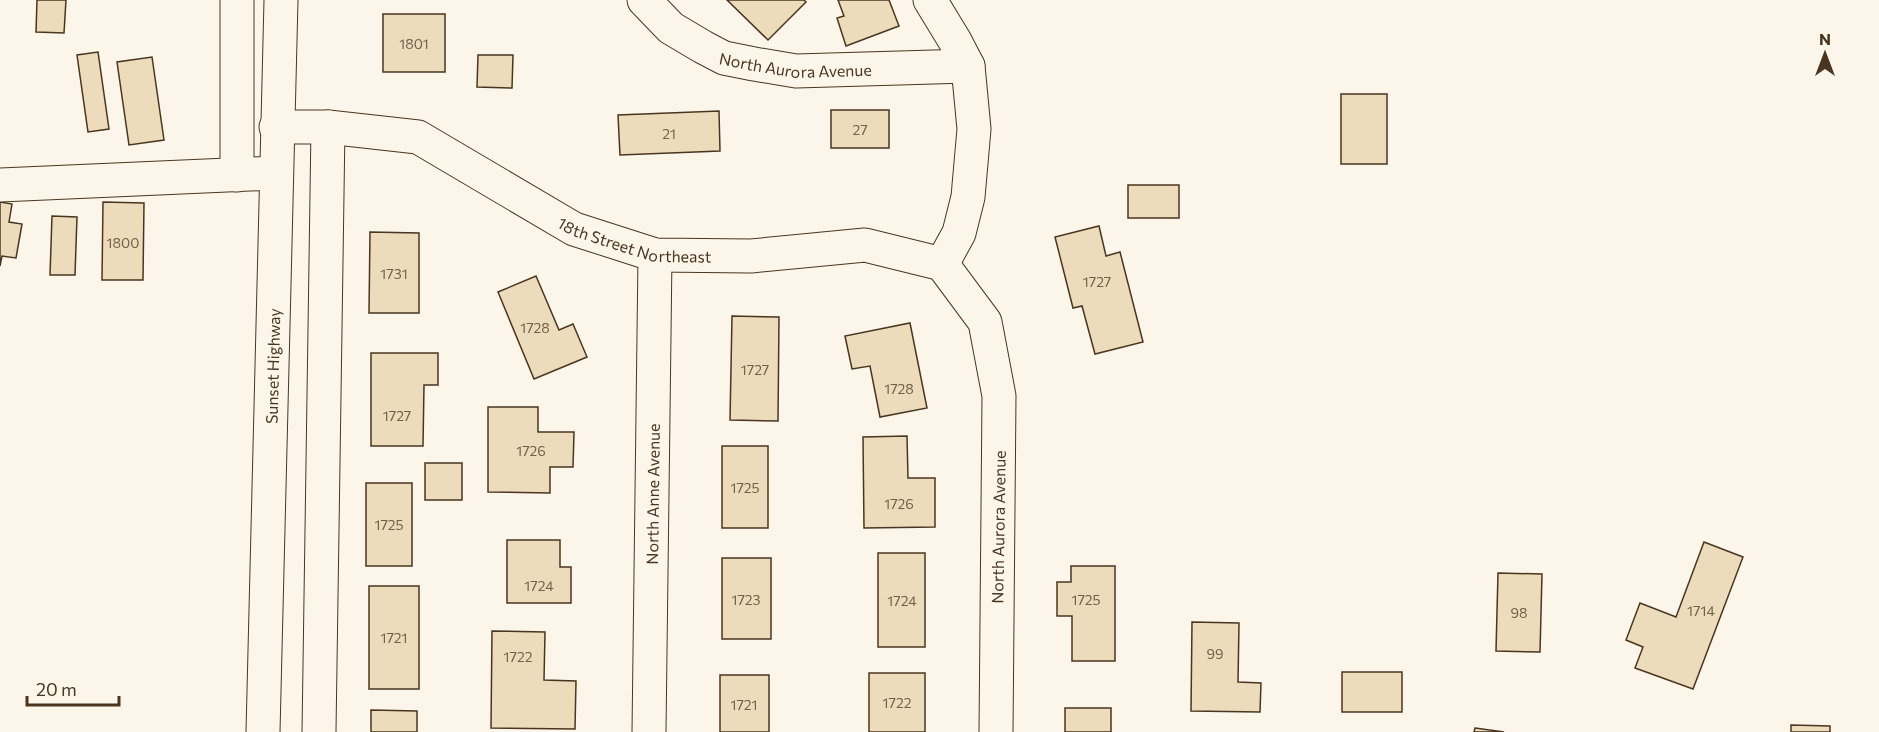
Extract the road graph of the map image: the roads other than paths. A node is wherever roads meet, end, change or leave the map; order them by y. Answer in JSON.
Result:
{"nodes":[{"id":1,"x":237,"y":0,"type":"edge"},
{"id":2,"x":280,"y":0,"type":"edge"},
{"id":3,"x":644,"y":0,"type":"edge"},
{"id":4,"x":930,"y":0,"type":"edge"},
{"id":5,"x":968,"y":66,"type":"junction"},
{"id":6,"x":276,"y":127,"type":"junction"},
{"id":7,"x":328,"y":127,"type":"junction"},
{"id":8,"x":275,"y":172,"type":"junction"},
{"id":9,"x":237,"y":175,"type":"junction"},
{"id":10,"x":0,"y":185,"type":"edge"},
{"id":11,"x":655,"y":255,"type":"junction"},
{"id":12,"x":942,"y":264,"type":"junction"},
{"id":13,"x":263,"y":732,"type":"edge"},
{"id":14,"x":319,"y":732,"type":"edge"},
{"id":15,"x":649,"y":732,"type":"edge"},
{"id":16,"x":996,"y":732,"type":"edge"}],
"edges":[{"from":1,"to":9,"type":"main road"},
{"from":2,"to":6,"type":"main road","name":"Sunset Highway"},
{"from":3,"to":5,"type":"main road","name":"North Aurora Avenue"},
{"from":4,"to":5,"type":"main road"},
{"from":5,"to":12,"type":"main road"},
{"from":6,"to":7,"type":"main road","name":"18th Street Northeast"},
{"from":6,"to":8,"type":"main road","name":"Sunset Highway"},
{"from":7,"to":11,"type":"main road","name":"18th Street Northeast"},
{"from":7,"to":14,"type":"main road"},
{"from":8,"to":9,"type":"main road"},
{"from":8,"to":13,"type":"main road","name":"Sunset Highway"},
{"from":9,"to":10,"type":"main road"},
{"from":11,"to":12,"type":"main road","name":"18th Street Northeast"},
{"from":11,"to":15,"type":"main road","name":"North Anne Avenue"},
{"from":12,"to":16,"type":"main road","name":"North Aurora Avenue"}]}
